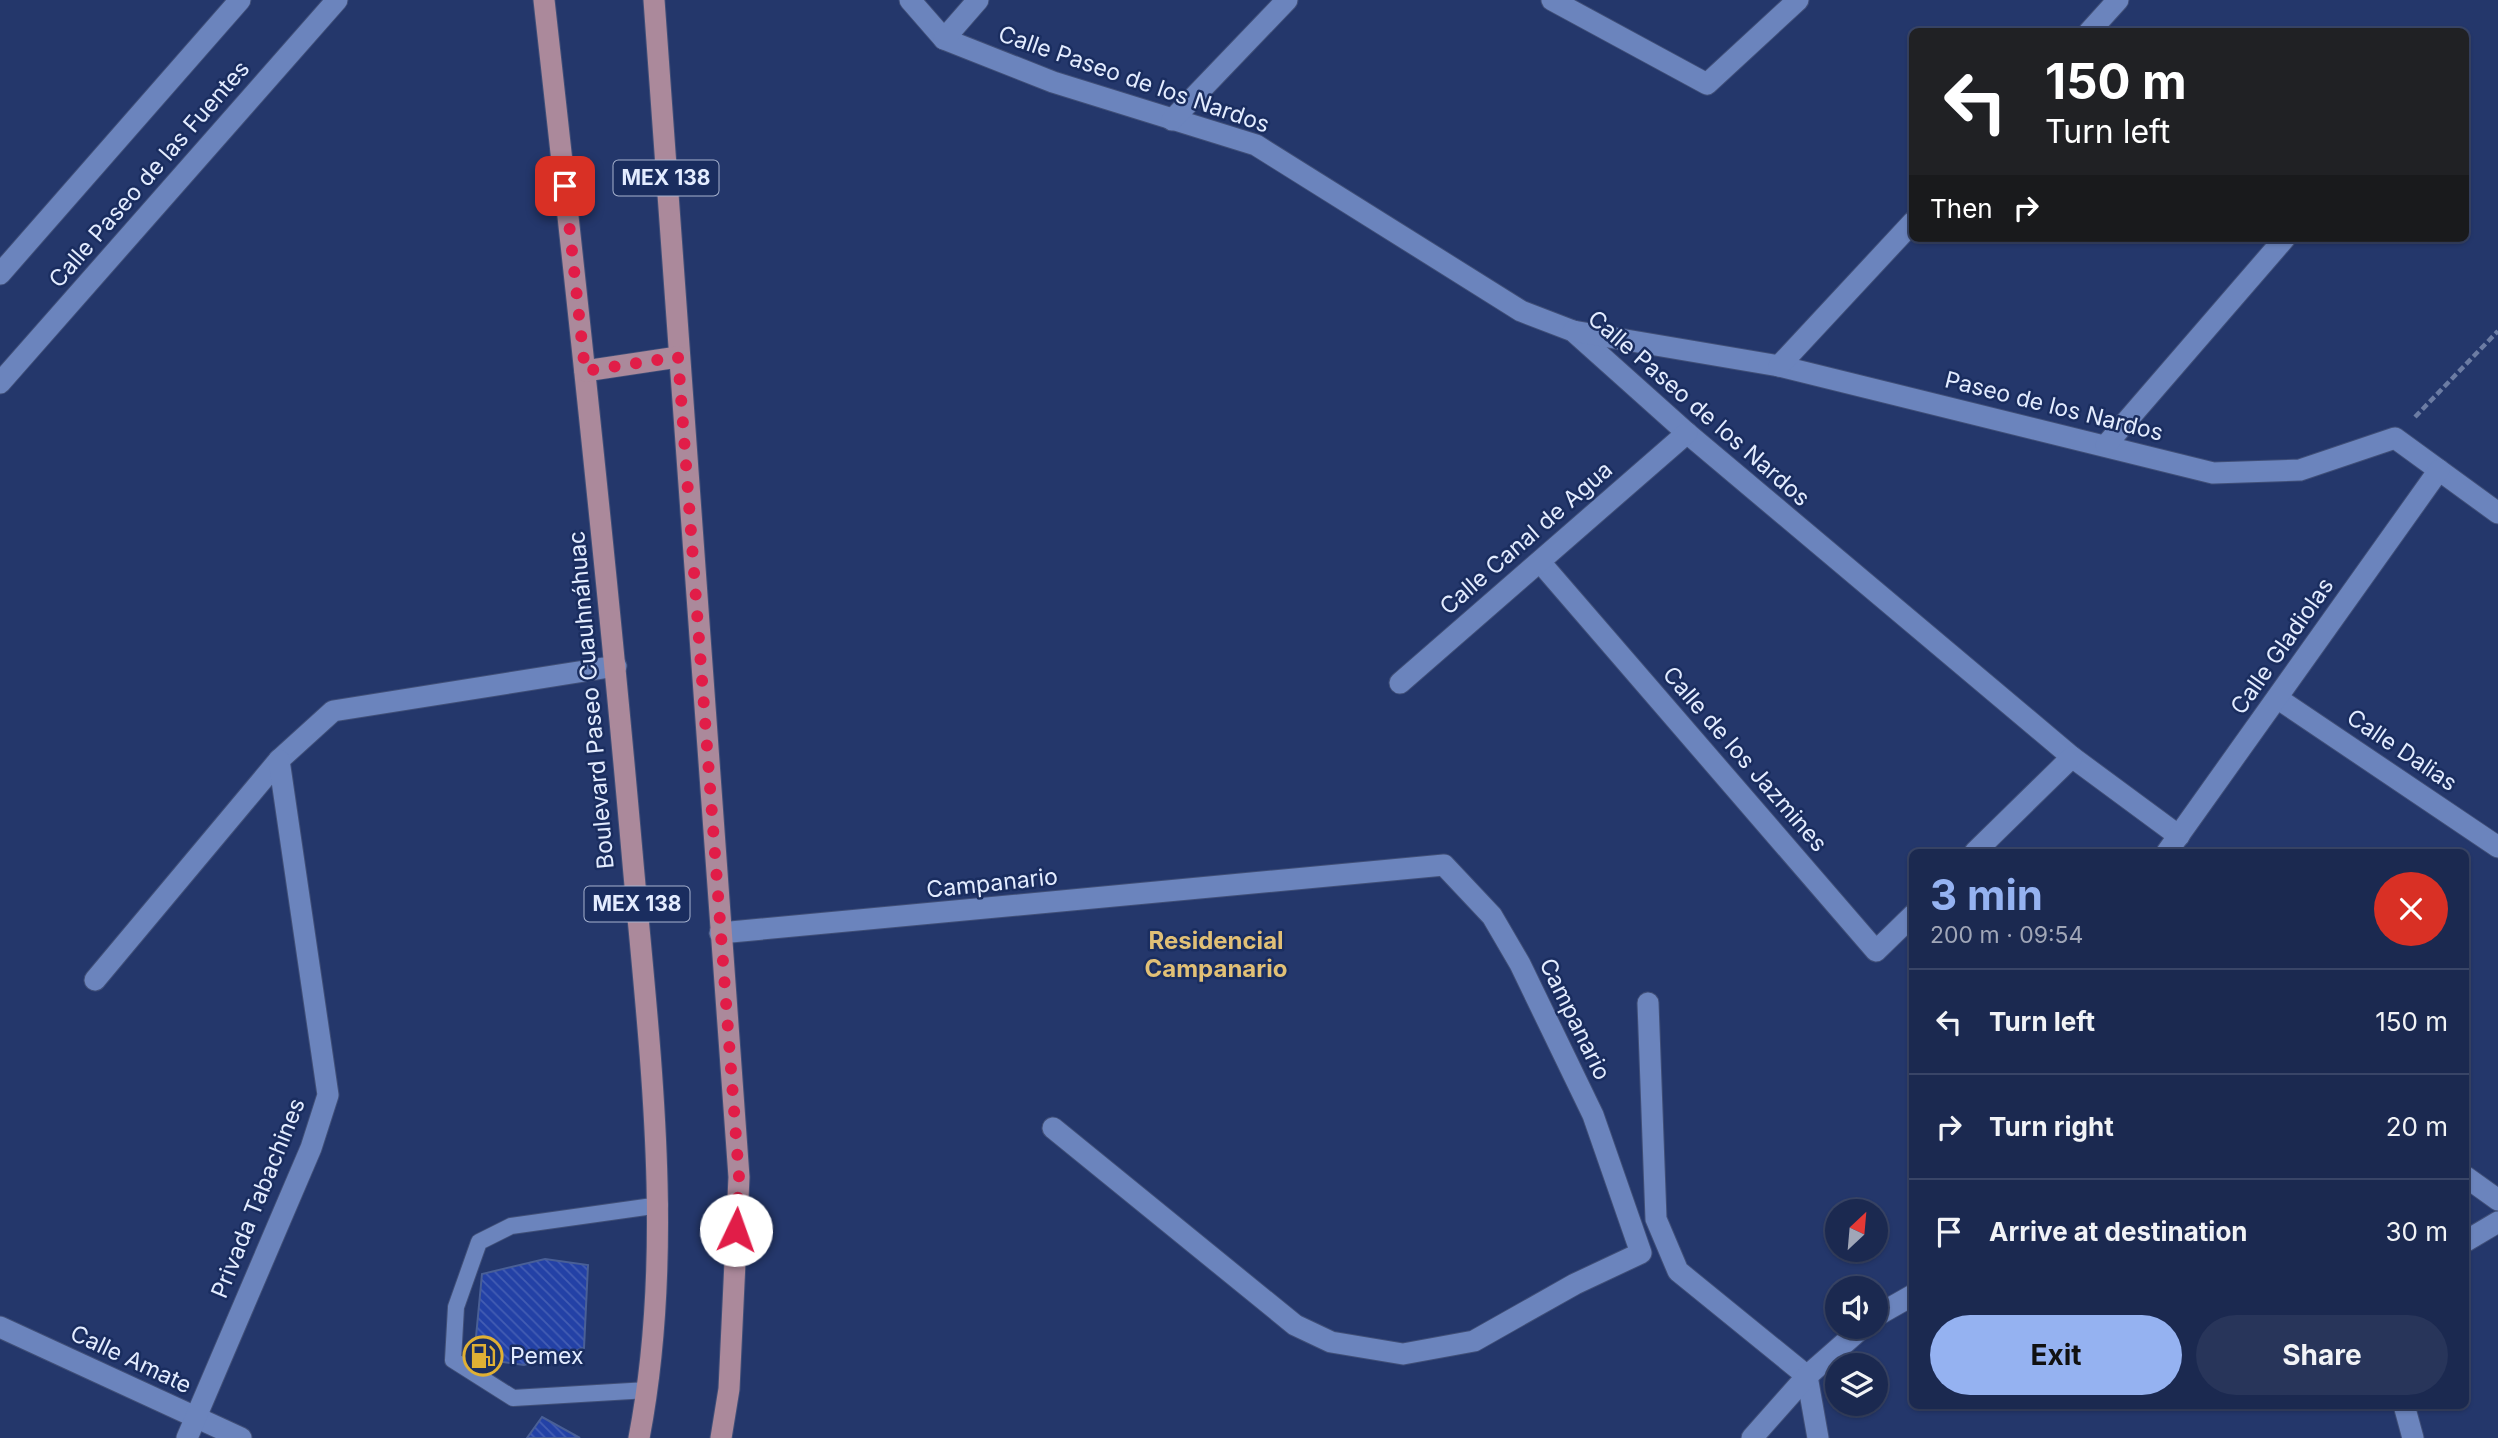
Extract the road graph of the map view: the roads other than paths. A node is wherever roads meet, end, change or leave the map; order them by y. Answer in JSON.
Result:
{"nodes":[{"id":1,"x":240,"y":0,"type":"edge"},
{"id":2,"x":337,"y":0,"type":"edge"},
{"id":3,"x":544,"y":0,"type":"edge"},
{"id":4,"x":654,"y":0,"type":"edge"},
{"id":5,"x":910,"y":0,"type":"edge"},
{"id":6,"x":978,"y":0,"type":"edge"},
{"id":7,"x":1287,"y":0,"type":"edge"},
{"id":8,"x":1552,"y":0,"type":"edge"},
{"id":9,"x":1798,"y":0,"type":"edge"},
{"id":10,"x":2118,"y":0,"type":"edge"},
{"id":11,"x":2093,"y":28,"type":"edge"},
{"id":12,"x":944,"y":39,"type":"junction"},
{"id":13,"x":1172,"y":120,"type":"junction"},
{"id":14,"x":1909,"y":226,"type":"edge"},
{"id":15,"x":2282,"y":242,"type":"edge"},
{"id":16,"x":0,"y":274,"type":"edge"},
{"id":17,"x":1573,"y":331,"type":"junction"},
{"id":18,"x":678,"y":357,"type":"junction"},
{"id":19,"x":1780,"y":366,"type":"junction"},
{"id":20,"x":585,"y":371,"type":"junction"},
{"id":21,"x":0,"y":383,"type":"edge"},
{"id":22,"x":1686,"y":433,"type":"junction"},
{"id":23,"x":2106,"y":445,"type":"junction"},
{"id":24,"x":2439,"y":470,"type":"junction"},
{"id":25,"x":2498,"y":513,"type":"edge"},
{"id":26,"x":1540,"y":562,"type":"junction"},
{"id":27,"x":616,"y":666,"type":"junction"},
{"id":28,"x":1400,"y":683,"type":"dead end"},
{"id":29,"x":2277,"y":698,"type":"junction"},
{"id":30,"x":2071,"y":757,"type":"junction"},
{"id":31,"x":279,"y":760,"type":"junction"},
{"id":32,"x":2173,"y":844,"type":"edge"},
{"id":33,"x":2498,"y":847,"type":"edge"},
{"id":34,"x":1978,"y":849,"type":"edge"},
{"id":35,"x":1909,"y":919,"type":"edge"},
{"id":36,"x":720,"y":933,"type":"junction"},
{"id":37,"x":95,"y":980,"type":"dead end"},
{"id":38,"x":1648,"y":1003,"type":"dead end"},
{"id":39,"x":1053,"y":1128,"type":"dead end"},
{"id":40,"x":2469,"y":1179,"type":"edge"},
{"id":41,"x":2498,"y":1200,"type":"edge"},
{"id":42,"x":660,"y":1205,"type":"junction"},
{"id":43,"x":2498,"y":1222,"type":"edge"},
{"id":44,"x":2469,"y":1239,"type":"edge"},
{"id":45,"x":1909,"y":1297,"type":"edge"},
{"id":46,"x":1888,"y":1309,"type":"edge"},
{"id":47,"x":0,"y":1327,"type":"edge"},
{"id":48,"x":1849,"y":1339,"type":"edge"},
{"id":49,"x":1807,"y":1376,"type":"junction"},
{"id":50,"x":648,"y":1390,"type":"junction"},
{"id":51,"x":2405,"y":1409,"type":"edge"},
{"id":52,"x":195,"y":1417,"type":"junction"},
{"id":53,"x":187,"y":1438,"type":"edge"},
{"id":54,"x":241,"y":1438,"type":"edge"},
{"id":55,"x":639,"y":1438,"type":"edge"},
{"id":56,"x":722,"y":1438,"type":"edge"},
{"id":57,"x":1752,"y":1438,"type":"edge"},
{"id":58,"x":1818,"y":1438,"type":"edge"},
{"id":59,"x":2413,"y":1438,"type":"edge"}],
"edges":[{"from":1,"to":16,"type":"street","name":"Calle Paseo de las Fuentes"},
{"from":2,"to":21,"type":"street","name":"Calle Paseo de las Fuentes"},
{"from":3,"to":20,"type":"main road","name":"Boulevard Paseo Cuauhnáhuac","number":"MEX 138"},
{"from":4,"to":18,"type":"main road","number":"MEX 138"},
{"from":5,"to":12,"type":"street","name":"Calle Paseo de los Nardos"},
{"from":6,"to":12,"type":"street"},
{"from":7,"to":13,"type":"street"},
{"from":8,"to":9,"type":"street"},
{"from":10,"to":11,"type":"street"},
{"from":12,"to":13,"type":"street","name":"Calle Paseo de los Nardos"},
{"from":13,"to":17,"type":"street","name":"Calle Paseo de los Nardos"},
{"from":14,"to":19,"type":"street"},
{"from":15,"to":23,"type":"street"},
{"from":17,"to":19,"type":"street","name":"Paseo de los Nardos"},
{"from":17,"to":22,"type":"street","name":"Calle Paseo de los Nardos"},
{"from":18,"to":20,"type":"main road"},
{"from":18,"to":36,"type":"main road","number":"MEX 138"},
{"from":19,"to":23,"type":"street","name":"Paseo de los Nardos"},
{"from":20,"to":27,"type":"main road","name":"Boulevard Paseo Cuauhnáhuac","number":"MEX 138"},
{"from":22,"to":26,"type":"street","name":"Calle Canal de Agua"},
{"from":22,"to":30,"type":"street","name":"Calle Paseo de los Nardos"},
{"from":23,"to":24,"type":"street","name":"Paseo de los Nardos"},
{"from":24,"to":25,"type":"street"},
{"from":24,"to":29,"type":"street","name":"Calle Gladiolas"},
{"from":26,"to":28,"type":"street","name":"Calle Canal de Agua"},
{"from":26,"to":35,"type":"street","name":"Calle de los Jazmines"},
{"from":27,"to":31,"type":"street"},
{"from":27,"to":42,"type":"main road","name":"Boulevard Paseo Cuauhnáhuac","number":"MEX 138"},
{"from":29,"to":32,"type":"street","name":"Calle Gladiolas"},
{"from":29,"to":33,"type":"street","name":"Calle Dalias"},
{"from":30,"to":32,"type":"street","name":"Calle Paseo de los Nardos"},
{"from":30,"to":34,"type":"street"},
{"from":31,"to":37,"type":"street"},
{"from":31,"to":52,"type":"street","name":"Privada Tabachines"},
{"from":36,"to":39,"type":"street","name":"Campanario"},
{"from":36,"to":56,"type":"main road","number":"MEX 138"},
{"from":38,"to":49,"type":"street"},
{"from":40,"to":41,"type":"street"},
{"from":42,"to":50,"type":"main road","name":"Boulevard Paseo Cuauhnáhuac","number":"MEX 138"},
{"from":42,"to":50,"type":"lane"},
{"from":43,"to":44,"type":"street"},
{"from":45,"to":46,"type":"street"},
{"from":47,"to":52,"type":"street","name":"Calle Amate"},
{"from":48,"to":49,"type":"street"},
{"from":49,"to":57,"type":"street"},
{"from":49,"to":58,"type":"street"},
{"from":50,"to":55,"type":"main road","name":"Boulevard Paseo Cuauhnáhuac","number":"MEX 138"},
{"from":51,"to":59,"type":"street"},
{"from":52,"to":53,"type":"street","name":"Privada Tabachines"},
{"from":52,"to":54,"type":"street","name":"Calle Amate"}]}
